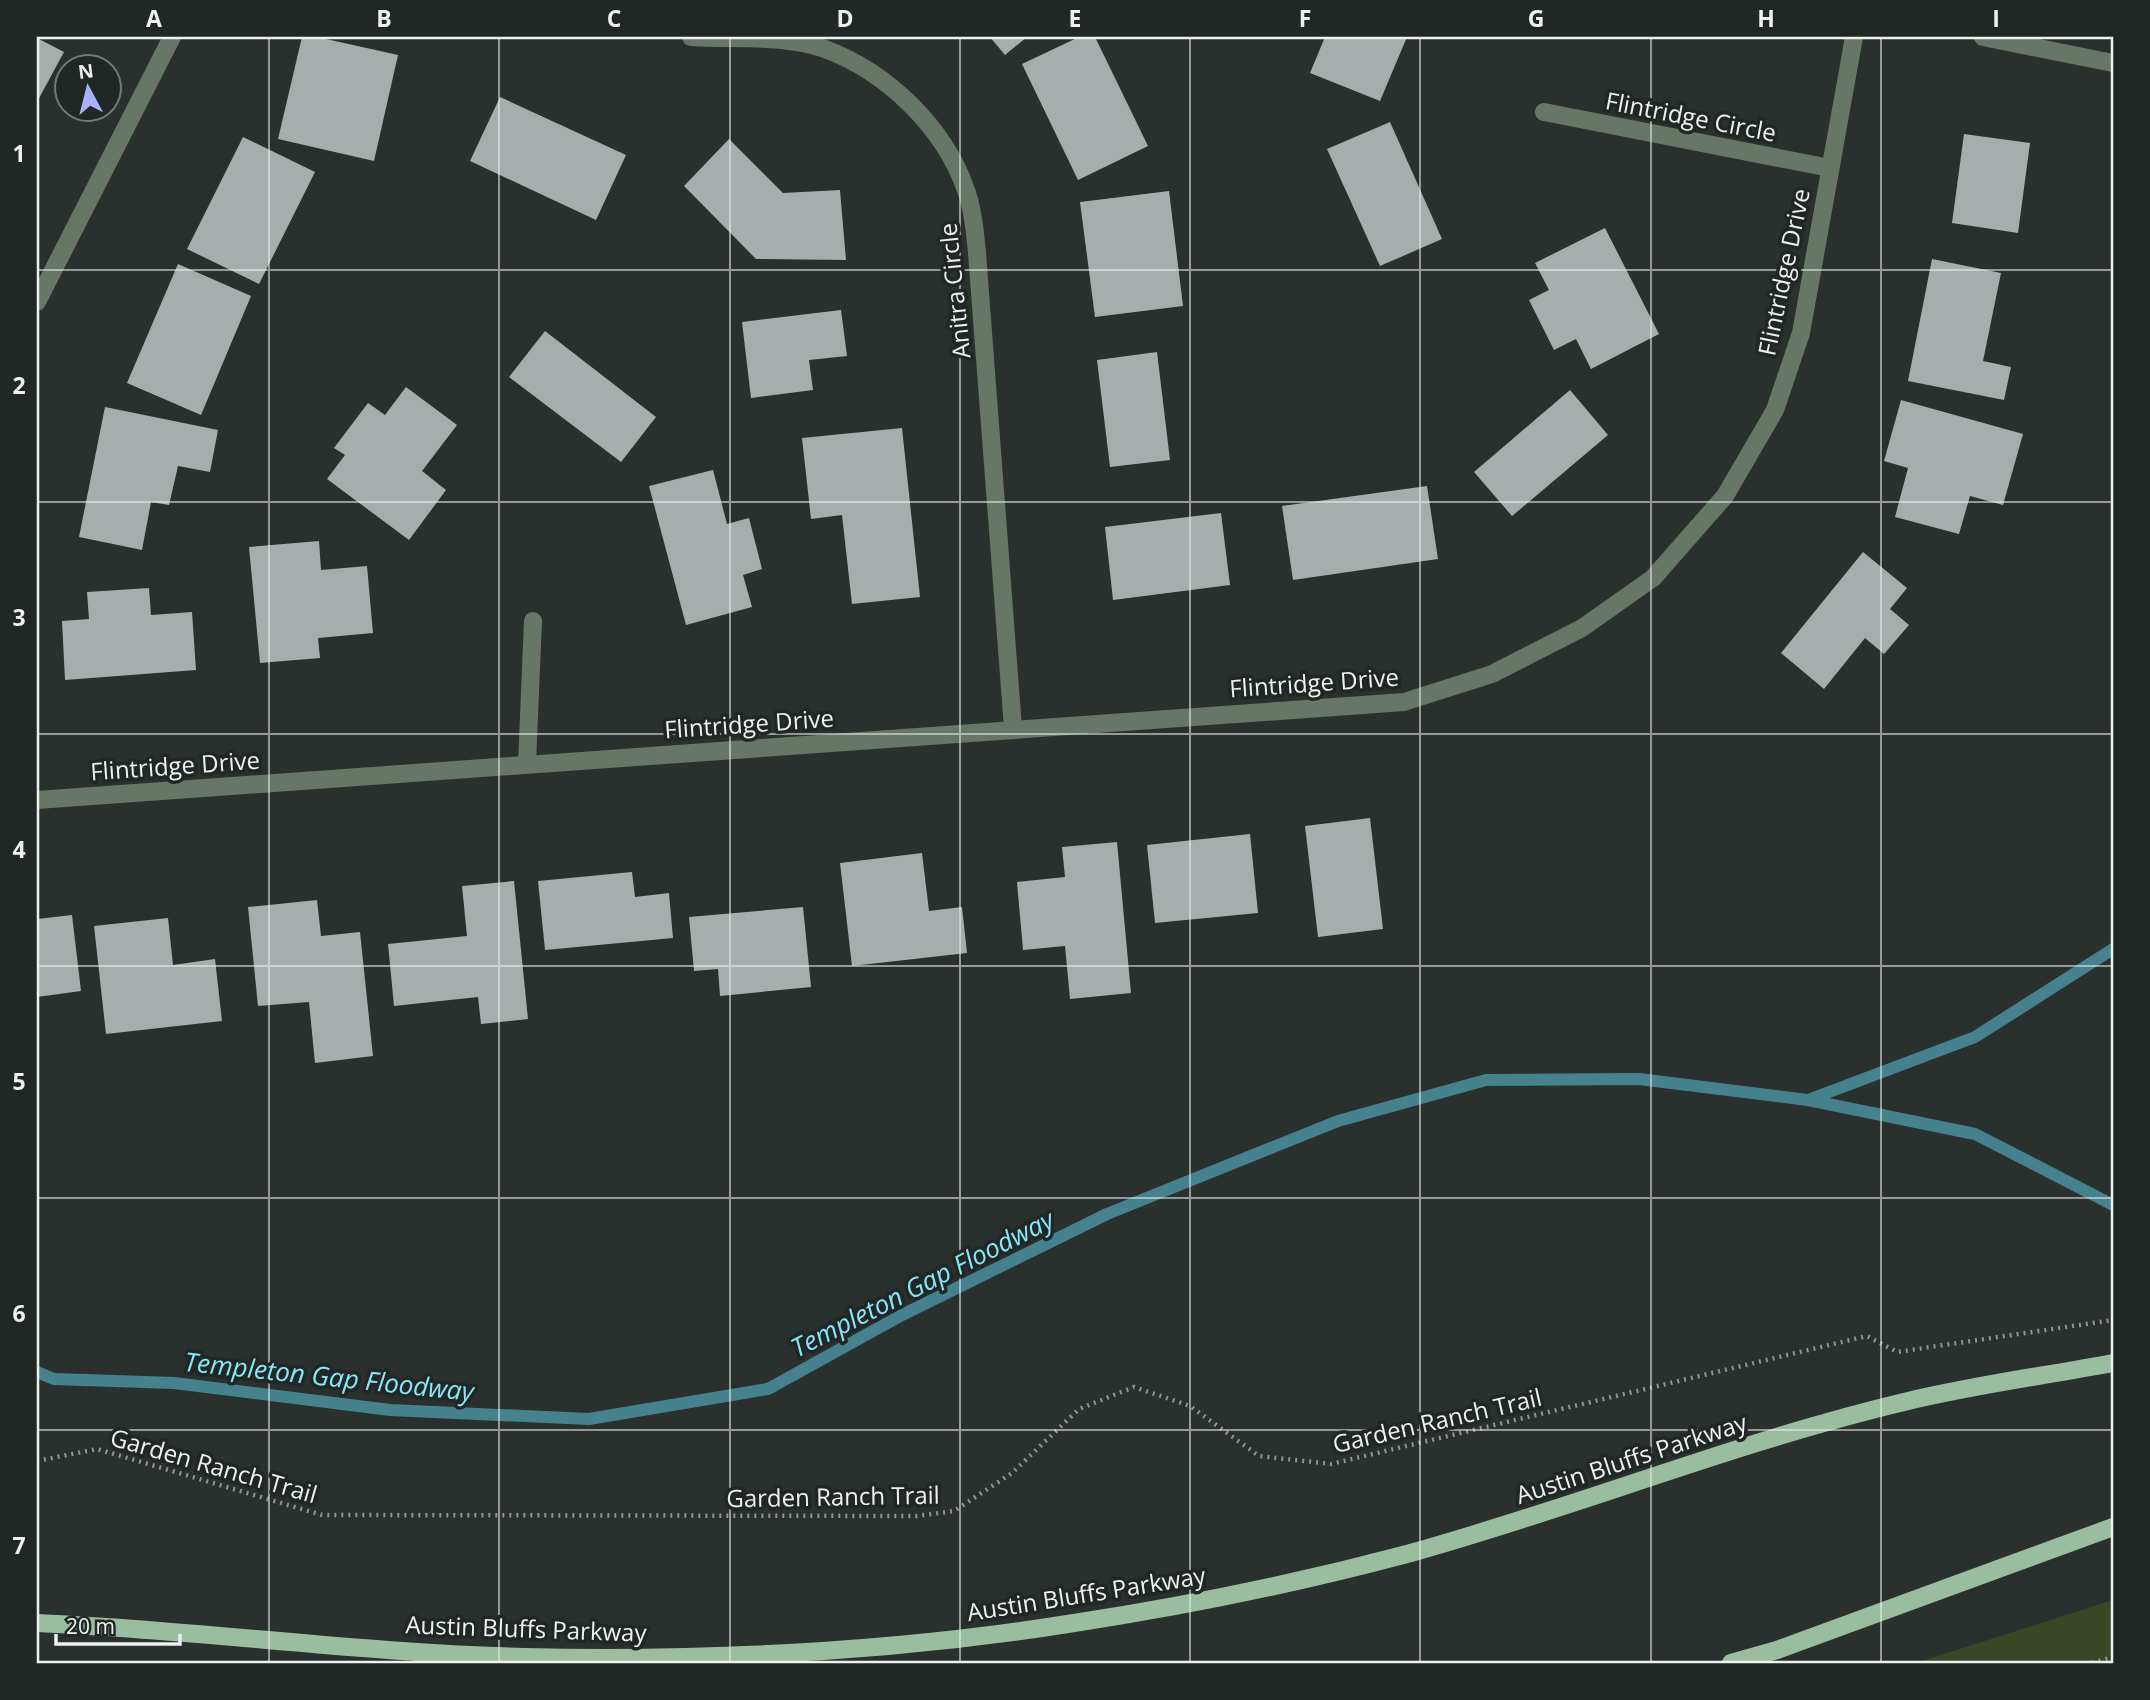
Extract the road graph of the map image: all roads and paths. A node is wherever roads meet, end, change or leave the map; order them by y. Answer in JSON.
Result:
{"nodes":[{"id":1,"x":172,"y":37,"type":"edge"},
{"id":2,"x":691,"y":37,"type":"edge"},
{"id":3,"x":1854,"y":37,"type":"edge"},
{"id":4,"x":1983,"y":37,"type":"edge"},
{"id":5,"x":2113,"y":63,"type":"edge"},
{"id":6,"x":1544,"y":112,"type":"dead end"},
{"id":7,"x":1830,"y":168,"type":"junction"},
{"id":8,"x":37,"y":302,"type":"edge"},
{"id":9,"x":533,"y":621,"type":"dead end"},
{"id":10,"x":1013,"y":728,"type":"junction"},
{"id":11,"x":527,"y":764,"type":"junction"},
{"id":12,"x":37,"y":800,"type":"edge"},
{"id":13,"x":2113,"y":1320,"type":"edge"},
{"id":14,"x":2113,"y":1363,"type":"edge"},
{"id":15,"x":37,"y":1461,"type":"edge"},
{"id":16,"x":2113,"y":1527,"type":"edge"},
{"id":17,"x":37,"y":1623,"type":"edge"},
{"id":18,"x":2113,"y":1657,"type":"edge"},
{"id":19,"x":1731,"y":1663,"type":"edge"},
{"id":20,"x":2092,"y":1663,"type":"edge"}],
"edges":[{"from":1,"to":8,"type":"street"},
{"from":2,"to":10,"type":"street","name":"Anitra Circle"},
{"from":3,"to":7,"type":"street","name":"Flintridge Drive"},
{"from":4,"to":5,"type":"street"},
{"from":6,"to":7,"type":"street","name":"Flintridge Circle"},
{"from":7,"to":10,"type":"street","name":"Flintridge Drive"},
{"from":9,"to":11,"type":"street"},
{"from":10,"to":11,"type":"street","name":"Flintridge Drive"},
{"from":11,"to":12,"type":"street","name":"Flintridge Drive"},
{"from":13,"to":15,"type":"path","name":"Garden Ranch Trail"},
{"from":14,"to":17,"type":"main road","name":"Austin Bluffs Parkway"},
{"from":16,"to":19,"type":"main road"},
{"from":18,"to":20,"type":"path"}]}
